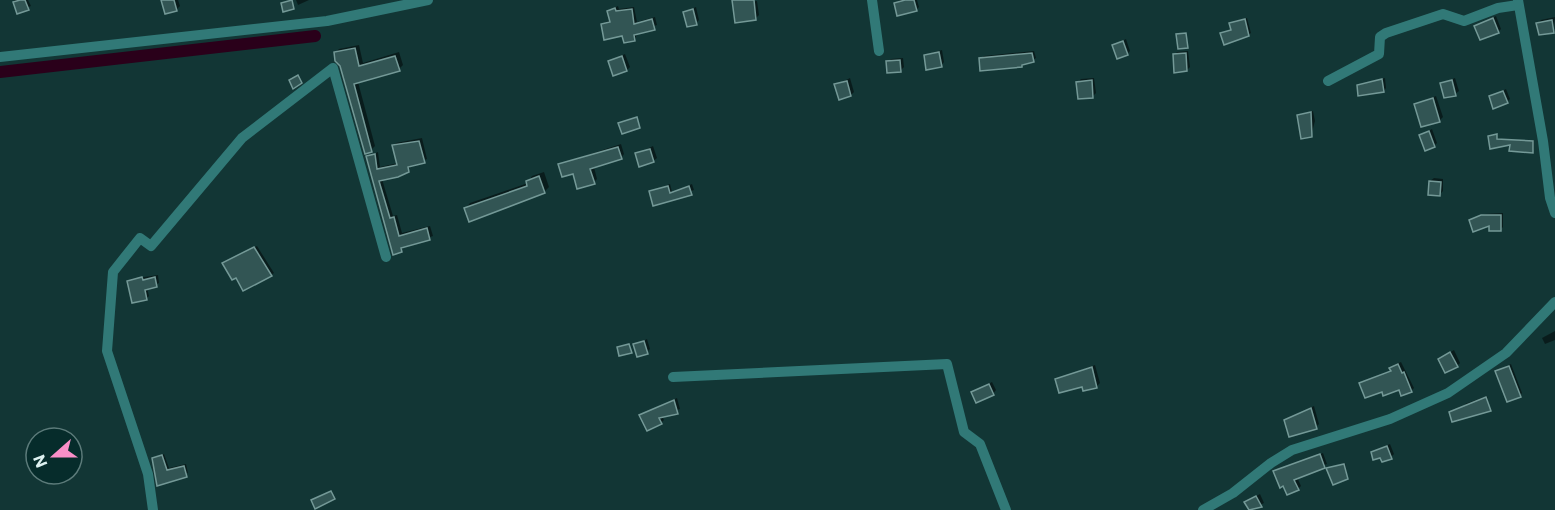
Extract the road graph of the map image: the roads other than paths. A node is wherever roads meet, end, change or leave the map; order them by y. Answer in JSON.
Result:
{"nodes":[{"id":1,"x":428,"y":0,"type":"edge"},
{"id":2,"x":872,"y":0,"type":"edge"},
{"id":3,"x":1518,"y":3,"type":"edge"},
{"id":4,"x":879,"y":51,"type":"dead end"},
{"id":5,"x":0,"y":57,"type":"edge"},
{"id":6,"x":1328,"y":81,"type":"dead end"},
{"id":7,"x":1555,"y":213,"type":"edge"},
{"id":8,"x":386,"y":257,"type":"dead end"},
{"id":9,"x":1555,"y":302,"type":"edge"},
{"id":10,"x":674,"y":377,"type":"dead end"},
{"id":11,"x":153,"y":510,"type":"edge"},
{"id":12,"x":1006,"y":510,"type":"edge"},
{"id":13,"x":1203,"y":510,"type":"edge"}],
"edges":[{"from":1,"to":5,"type":"street"},
{"from":2,"to":4,"type":"street"},
{"from":3,"to":6,"type":"street"},
{"from":3,"to":7,"type":"street"},
{"from":8,"to":11,"type":"street"},
{"from":9,"to":13,"type":"street"},
{"from":10,"to":12,"type":"street"}]}
